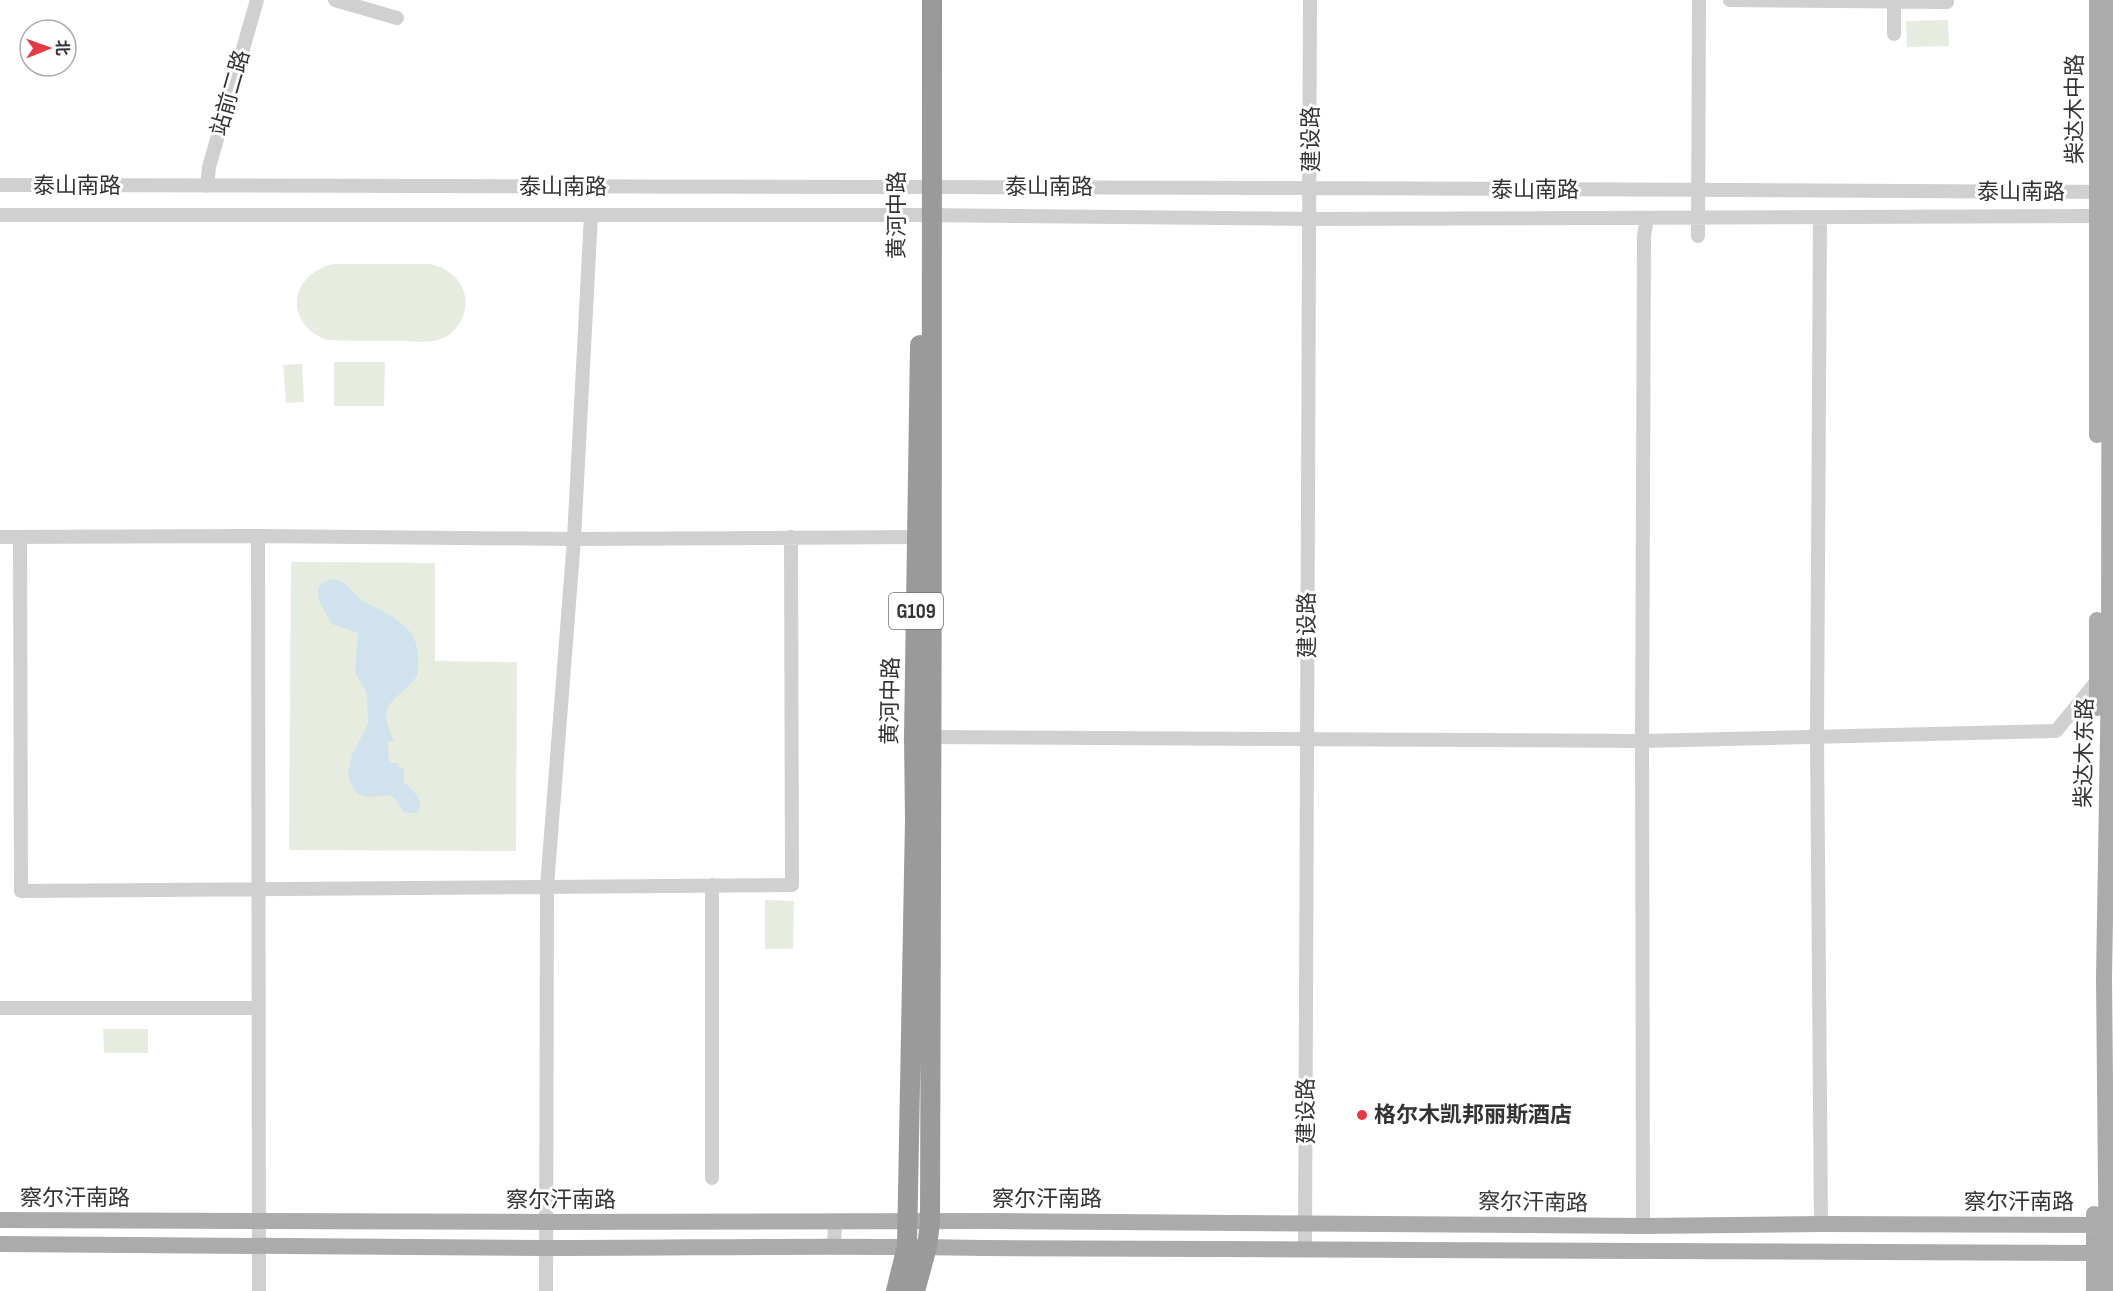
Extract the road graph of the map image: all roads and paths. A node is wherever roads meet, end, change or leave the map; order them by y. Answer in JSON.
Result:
{"nodes":[{"id":1,"x":257,"y":0,"type":"edge"},
{"id":2,"x":334,"y":0,"type":"edge"},
{"id":3,"x":922,"y":0,"type":"edge"},
{"id":4,"x":932,"y":0,"type":"edge"},
{"id":5,"x":1310,"y":0,"type":"edge"},
{"id":6,"x":1699,"y":0,"type":"edge"},
{"id":7,"x":1730,"y":0,"type":"edge"},
{"id":8,"x":2097,"y":0,"type":"edge"},
{"id":9,"x":2110,"y":0,"type":"edge"},
{"id":10,"x":1894,"y":1,"type":"edge"},
{"id":11,"x":1947,"y":2,"type":"dead end"},
{"id":12,"x":397,"y":18,"type":"dead end"},
{"id":13,"x":1894,"y":34,"type":"dead end"},
{"id":14,"x":0,"y":185,"type":"edge"},
{"id":15,"x":207,"y":186,"type":"junction"},
{"id":16,"x":927,"y":187,"type":"junction"},
{"id":17,"x":1311,"y":188,"type":"junction"},
{"id":18,"x":1698,"y":190,"type":"junction"},
{"id":19,"x":2107,"y":192,"type":"edge"},
{"id":20,"x":0,"y":215,"type":"edge"},
{"id":21,"x":591,"y":215,"type":"junction"},
{"id":22,"x":927,"y":215,"type":"junction"},
{"id":23,"x":2106,"y":216,"type":"edge"},
{"id":24,"x":1647,"y":218,"type":"junction"},
{"id":25,"x":1698,"y":218,"type":"junction"},
{"id":26,"x":1820,"y":218,"type":"junction"},
{"id":27,"x":1309,"y":219,"type":"junction"},
{"id":28,"x":1698,"y":236,"type":"dead end"},
{"id":29,"x":258,"y":536,"type":"junction"},
{"id":30,"x":0,"y":537,"type":"edge"},
{"id":31,"x":20,"y":537,"type":"junction"},
{"id":32,"x":791,"y":537,"type":"junction"},
{"id":33,"x":918,"y":537,"type":"junction"},
{"id":34,"x":574,"y":539,"type":"junction"},
{"id":35,"x":2098,"y":681,"type":"junction"},
{"id":36,"x":923,"y":737,"type":"junction"},
{"id":37,"x":1817,"y":737,"type":"junction"},
{"id":38,"x":1307,"y":739,"type":"junction"},
{"id":39,"x":1642,"y":741,"type":"junction"},
{"id":40,"x":712,"y":885,"type":"junction"},
{"id":41,"x":547,"y":886,"type":"junction"},
{"id":42,"x":259,"y":889,"type":"junction"},
{"id":43,"x":0,"y":1008,"type":"edge"},
{"id":44,"x":259,"y":1008,"type":"junction"},
{"id":45,"x":712,"y":1178,"type":"dead end"},
{"id":46,"x":0,"y":1220,"type":"edge"},
{"id":47,"x":259,"y":1222,"type":"junction"},
{"id":48,"x":546,"y":1222,"type":"junction"},
{"id":49,"x":835,"y":1222,"type":"junction"},
{"id":50,"x":907,"y":1222,"type":"junction"},
{"id":51,"x":930,"y":1222,"type":"junction"},
{"id":52,"x":1305,"y":1223,"type":"junction"},
{"id":53,"x":1821,"y":1224,"type":"junction"},
{"id":54,"x":2104,"y":1225,"type":"edge"},
{"id":55,"x":1643,"y":1226,"type":"junction"},
{"id":56,"x":0,"y":1244,"type":"edge"},
{"id":57,"x":834,"y":1245,"type":"junction"},
{"id":58,"x":907,"y":1246,"type":"junction"},
{"id":59,"x":927,"y":1247,"type":"junction"},
{"id":60,"x":259,"y":1248,"type":"junction"},
{"id":61,"x":546,"y":1248,"type":"junction"},
{"id":62,"x":1305,"y":1249,"type":"junction"},
{"id":63,"x":2104,"y":1253,"type":"edge"},
{"id":64,"x":259,"y":1291,"type":"edge"},
{"id":65,"x":546,"y":1291,"type":"edge"},
{"id":66,"x":896,"y":1291,"type":"edge"},
{"id":67,"x":915,"y":1291,"type":"edge"},
{"id":68,"x":2094,"y":1291,"type":"edge"},
{"id":69,"x":2107,"y":1291,"type":"edge"}],
"edges":[{"from":1,"to":15,"type":"street","name":"站前二路"},
{"from":2,"to":12,"type":"street"},
{"from":3,"to":16,"type":"highway","name":"黄河中路","number":"G109"},
{"from":4,"to":16,"type":"highway","name":"黄河中路","number":"G109"},
{"from":5,"to":17,"type":"street","name":"建设路"},
{"from":6,"to":18,"type":"street"},
{"from":7,"to":10,"type":"street"},
{"from":8,"to":19,"type":"main road","name":"柴达木中路"},
{"from":9,"to":19,"type":"main road","name":"柴达木中路"},
{"from":10,"to":11,"type":"street"},
{"from":10,"to":13,"type":"street"},
{"from":14,"to":15,"type":"street","name":"泰山南路"},
{"from":15,"to":16,"type":"street","name":"泰山南路"},
{"from":16,"to":17,"type":"street","name":"泰山南路"},
{"from":16,"to":22,"type":"highway","name":"黄河中路","number":"G109"},
{"from":17,"to":18,"type":"street","name":"泰山南路"},
{"from":17,"to":27,"type":"street","name":"建设路"},
{"from":18,"to":19,"type":"street","name":"泰山南路"},
{"from":18,"to":25,"type":"street"},
{"from":19,"to":23,"type":"main road","name":"柴达木中路"},
{"from":20,"to":21,"type":"street","name":"泰山南路"},
{"from":21,"to":22,"type":"street","name":"泰山南路"},
{"from":21,"to":34,"type":"street"},
{"from":22,"to":27,"type":"street","name":"泰山南路"},
{"from":22,"to":33,"type":"highway","name":"黄河中路","number":"G109"},
{"from":22,"to":36,"type":"highway","name":"黄河中路","number":"G109"},
{"from":23,"to":26,"type":"street","name":"泰山南路"},
{"from":23,"to":35,"type":"main road","name":"柴达木东路"},
{"from":23,"to":54,"type":"main road","name":"柴达木东路"},
{"from":24,"to":25,"type":"street","name":"泰山南路"},
{"from":24,"to":27,"type":"street","name":"泰山南路"},
{"from":24,"to":39,"type":"street"},
{"from":25,"to":26,"type":"street","name":"泰山南路"},
{"from":25,"to":28,"type":"street"},
{"from":26,"to":37,"type":"street"},
{"from":27,"to":38,"type":"street","name":"建设路"},
{"from":29,"to":31,"type":"street"},
{"from":29,"to":34,"type":"street"},
{"from":29,"to":42,"type":"street"},
{"from":30,"to":31,"type":"street"},
{"from":31,"to":42,"type":"street"},
{"from":32,"to":33,"type":"street"},
{"from":32,"to":34,"type":"street"},
{"from":32,"to":40,"type":"street"},
{"from":33,"to":36,"type":"highway","name":"黄河中路","number":"G109"},
{"from":34,"to":41,"type":"street"},
{"from":35,"to":37,"type":"street"},
{"from":35,"to":54,"type":"main road","name":"柴达木东路"},
{"from":36,"to":38,"type":"street"},
{"from":36,"to":50,"type":"highway","name":"黄河中路","number":"G109"},
{"from":36,"to":51,"type":"highway","name":"黄河中路","number":"G109"},
{"from":37,"to":39,"type":"street"},
{"from":37,"to":53,"type":"street"},
{"from":38,"to":39,"type":"street"},
{"from":38,"to":52,"type":"street","name":"建设路"},
{"from":39,"to":55,"type":"street"},
{"from":40,"to":41,"type":"street"},
{"from":40,"to":45,"type":"street"},
{"from":41,"to":42,"type":"street"},
{"from":41,"to":48,"type":"street"},
{"from":42,"to":44,"type":"street"},
{"from":43,"to":44,"type":"street"},
{"from":44,"to":47,"type":"street"},
{"from":46,"to":47,"type":"main road","name":"察尔汗南路"},
{"from":47,"to":48,"type":"main road","name":"察尔汗南路"},
{"from":47,"to":60,"type":"street"},
{"from":48,"to":49,"type":"main road","name":"察尔汗南路"},
{"from":48,"to":61,"type":"street"},
{"from":49,"to":50,"type":"main road","name":"察尔汗南路"},
{"from":49,"to":57,"type":"street"},
{"from":50,"to":51,"type":"main road","name":"察尔汗南路"},
{"from":50,"to":58,"type":"highway","number":"G109"},
{"from":51,"to":52,"type":"main road","name":"察尔汗南路"},
{"from":51,"to":59,"type":"highway","number":"G109"},
{"from":52,"to":55,"type":"main road","name":"察尔汗南路"},
{"from":52,"to":62,"type":"street","name":"建设路"},
{"from":53,"to":54,"type":"main road","name":"察尔汗南路"},
{"from":53,"to":55,"type":"main road","name":"察尔汗南路"},
{"from":54,"to":63,"type":"main road","name":"柴达木东路"},
{"from":56,"to":60,"type":"main road","name":"察尔汗南路"},
{"from":57,"to":58,"type":"main road","name":"察尔汗南路"},
{"from":57,"to":61,"type":"main road","name":"察尔汗南路"},
{"from":58,"to":59,"type":"main road","name":"察尔汗南路"},
{"from":58,"to":66,"type":"highway","number":"G109"},
{"from":59,"to":62,"type":"main road","name":"察尔汗南路"},
{"from":59,"to":67,"type":"highway","number":"G109"},
{"from":60,"to":61,"type":"main road","name":"察尔汗南路"},
{"from":60,"to":64,"type":"street"},
{"from":61,"to":65,"type":"street"},
{"from":62,"to":63,"type":"main road","name":"察尔汗南路"},
{"from":63,"to":68,"type":"main road","name":"柴达木东路"},
{"from":63,"to":69,"type":"main road","name":"柴达木东路"}]}
